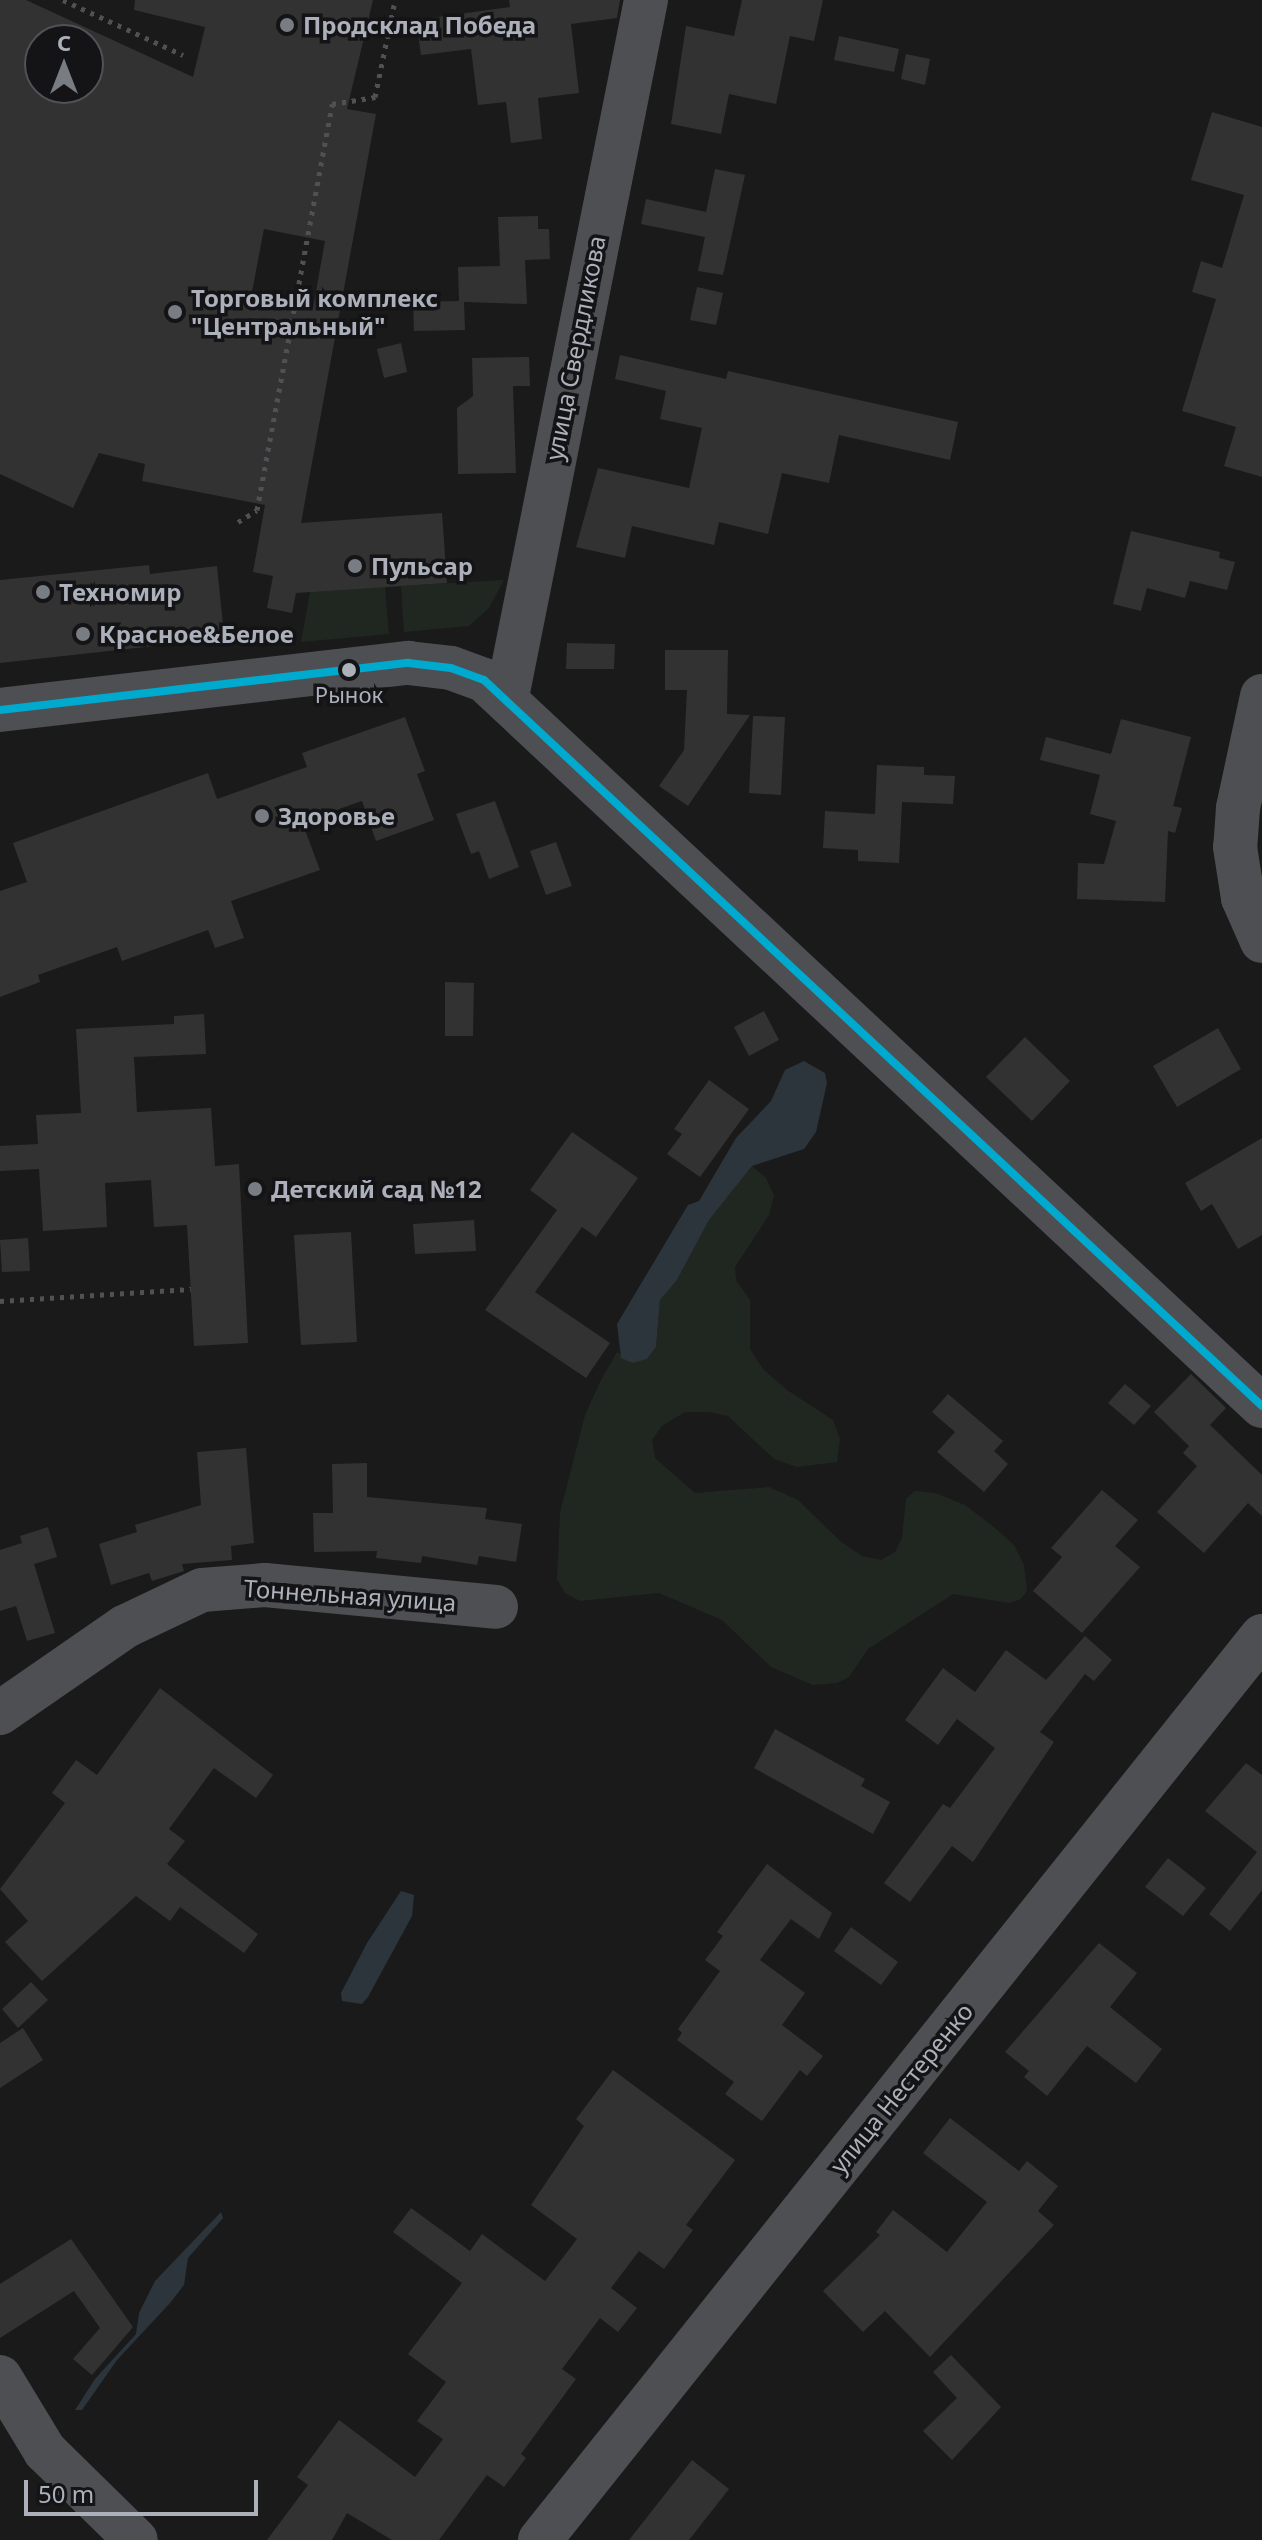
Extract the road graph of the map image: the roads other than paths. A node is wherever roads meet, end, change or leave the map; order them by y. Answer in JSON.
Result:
{"nodes":[{"id":1,"x":646,"y":0,"type":"edge"},
{"id":2,"x":1262,"y":696,"type":"edge"},
{"id":3,"x":507,"y":697,"type":"junction"},
{"id":4,"x":0,"y":710,"type":"edge"},
{"id":5,"x":1262,"y":941,"type":"edge"},
{"id":6,"x":1262,"y":1406,"type":"edge"},
{"id":7,"x":496,"y":1607,"type":"dead end"},
{"id":8,"x":1262,"y":1636,"type":"edge"},
{"id":9,"x":0,"y":1713,"type":"edge"},
{"id":10,"x":0,"y":2377,"type":"edge"},
{"id":11,"x":136,"y":2540,"type":"edge"},
{"id":12,"x":540,"y":2540,"type":"edge"}],
"edges":[{"from":1,"to":3,"type":"street","name":"улица Свердликова"},
{"from":2,"to":5,"type":"street"},
{"from":3,"to":4,"type":"street"},
{"from":3,"to":6,"type":"street"},
{"from":7,"to":9,"type":"street","name":"Тоннельная улица"},
{"from":8,"to":12,"type":"street","name":"улица Нестеренко"},
{"from":10,"to":11,"type":"street"}]}
